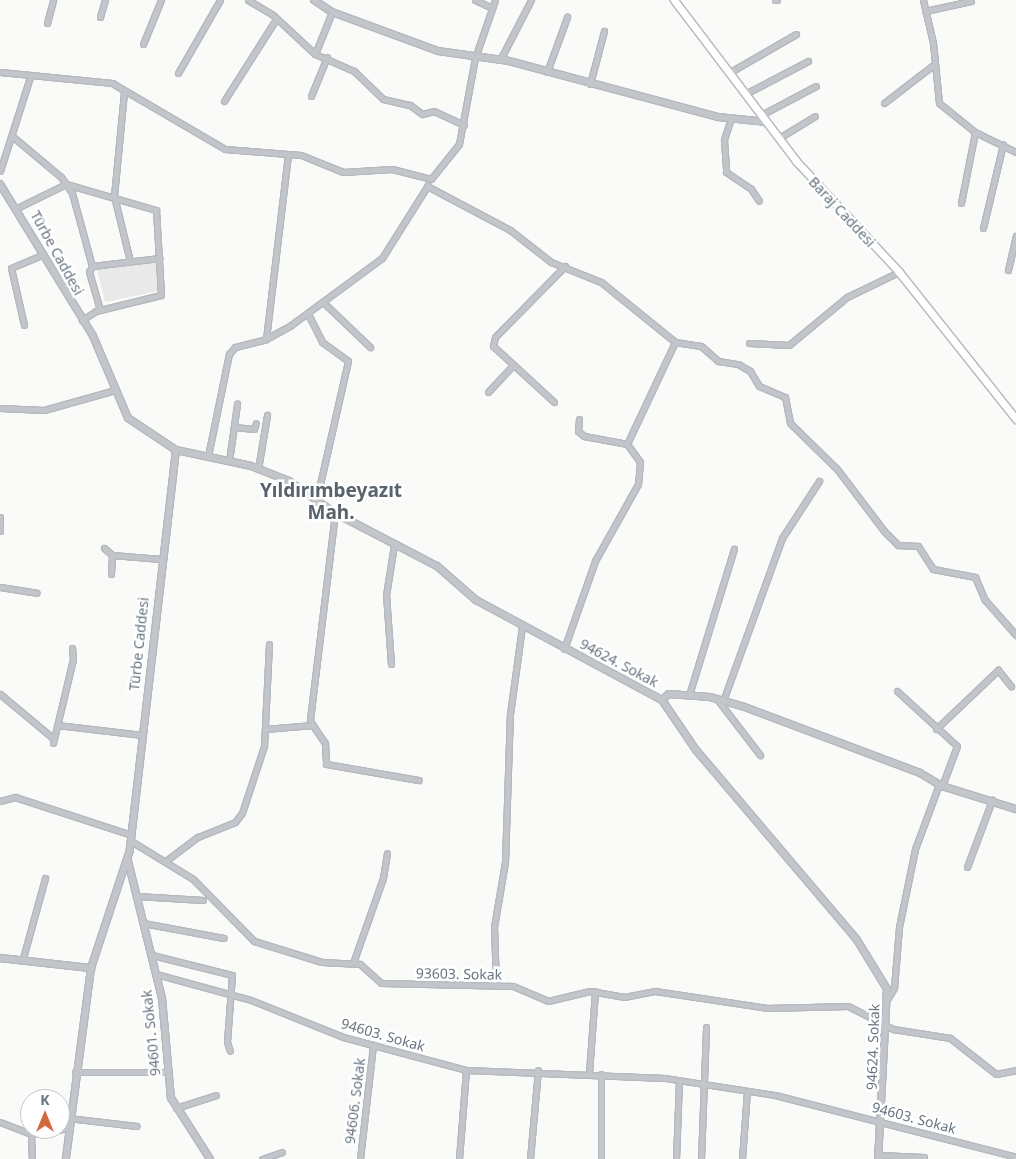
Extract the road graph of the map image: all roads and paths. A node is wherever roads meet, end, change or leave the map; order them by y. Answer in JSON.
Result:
{"nodes":[{"id":1,"x":53,"y":0,"type":"edge"},
{"id":2,"x":105,"y":0,"type":"edge"},
{"id":3,"x":161,"y":0,"type":"edge"},
{"id":4,"x":220,"y":0,"type":"edge"},
{"id":5,"x":248,"y":0,"type":"edge"},
{"id":6,"x":314,"y":0,"type":"edge"},
{"id":7,"x":476,"y":0,"type":"edge"},
{"id":8,"x":495,"y":0,"type":"edge"},
{"id":9,"x":531,"y":0,"type":"edge"},
{"id":10,"x":674,"y":0,"type":"edge"},
{"id":11,"x":923,"y":0,"type":"edge"},
{"id":12,"x":971,"y":1,"type":"dead end"},
{"id":13,"x":492,"y":8,"type":"junction"},
{"id":14,"x":925,"y":11,"type":"junction"},
{"id":15,"x":332,"y":12,"type":"junction"},
{"id":16,"x":100,"y":17,"type":"dead end"},
{"id":17,"x":567,"y":17,"type":"dead end"},
{"id":18,"x":276,"y":19,"type":"junction"},
{"id":19,"x":47,"y":22,"type":"dead end"},
{"id":20,"x":604,"y":31,"type":"dead end"},
{"id":21,"x":796,"y":34,"type":"dead end"},
{"id":22,"x":143,"y":44,"type":"dead end"},
{"id":23,"x":315,"y":54,"type":"junction"},
{"id":24,"x":327,"y":57,"type":"junction"},
{"id":25,"x":475,"y":58,"type":"junction"},
{"id":26,"x":500,"y":60,"type":"junction"},
{"id":27,"x":808,"y":61,"type":"dead end"},
{"id":28,"x":932,"y":66,"type":"junction"},
{"id":29,"x":0,"y":72,"type":"edge"},
{"id":30,"x":547,"y":72,"type":"junction"},
{"id":31,"x":732,"y":72,"type":"junction"},
{"id":32,"x":178,"y":73,"type":"dead end"},
{"id":33,"x":30,"y":77,"type":"junction"},
{"id":34,"x":590,"y":84,"type":"junction"},
{"id":35,"x":816,"y":86,"type":"dead end"},
{"id":36,"x":124,"y":92,"type":"junction"},
{"id":37,"x":747,"y":93,"type":"junction"},
{"id":38,"x":311,"y":96,"type":"dead end"},
{"id":39,"x":224,"y":101,"type":"dead end"},
{"id":40,"x":884,"y":103,"type":"dead end"},
{"id":41,"x":761,"y":115,"type":"junction"},
{"id":42,"x":815,"y":116,"type":"dead end"},
{"id":43,"x":731,"y":118,"type":"junction"},
{"id":44,"x":767,"y":122,"type":"junction"},
{"id":45,"x":464,"y":125,"type":"junction"},
{"id":46,"x":975,"y":132,"type":"junction"},
{"id":47,"x":12,"y":136,"type":"junction"},
{"id":48,"x":779,"y":138,"type":"junction"},
{"id":49,"x":1003,"y":144,"type":"junction"},
{"id":50,"x":1016,"y":152,"type":"edge"},
{"id":51,"x":288,"y":154,"type":"junction"},
{"id":52,"x":0,"y":171,"type":"edge"},
{"id":53,"x":431,"y":179,"type":"junction"},
{"id":54,"x":0,"y":184,"type":"edge"},
{"id":55,"x":66,"y":184,"type":"junction"},
{"id":56,"x":427,"y":186,"type":"junction"},
{"id":57,"x":114,"y":196,"type":"junction"},
{"id":58,"x":759,"y":201,"type":"dead end"},
{"id":59,"x":961,"y":203,"type":"dead end"},
{"id":60,"x":17,"y":208,"type":"junction"},
{"id":61,"x":983,"y":228,"type":"dead end"},
{"id":62,"x":1016,"y":236,"type":"edge"},
{"id":63,"x":42,"y":255,"type":"junction"},
{"id":64,"x":160,"y":258,"type":"junction"},
{"id":65,"x":130,"y":261,"type":"junction"},
{"id":66,"x":92,"y":266,"type":"junction"},
{"id":67,"x":565,"y":266,"type":"junction"},
{"id":68,"x":1008,"y":270,"type":"dead end"},
{"id":69,"x":899,"y":272,"type":"junction"},
{"id":70,"x":324,"y":303,"type":"junction"},
{"id":71,"x":100,"y":310,"type":"junction"},
{"id":72,"x":308,"y":314,"type":"junction"},
{"id":73,"x":82,"y":320,"type":"junction"},
{"id":74,"x":24,"y":325,"type":"dead end"},
{"id":75,"x":266,"y":339,"type":"junction"},
{"id":76,"x":675,"y":342,"type":"junction"},
{"id":77,"x":749,"y":344,"type":"dead end"},
{"id":78,"x":370,"y":347,"type":"dead end"},
{"id":79,"x":512,"y":366,"type":"junction"},
{"id":80,"x":115,"y":390,"type":"junction"},
{"id":81,"x":488,"y":392,"type":"dead end"},
{"id":82,"x":554,"y":402,"type":"dead end"},
{"id":83,"x":237,"y":404,"type":"dead end"},
{"id":84,"x":0,"y":408,"type":"edge"},
{"id":85,"x":267,"y":415,"type":"dead end"},
{"id":86,"x":579,"y":419,"type":"dead end"},
{"id":87,"x":1016,"y":419,"type":"edge"},
{"id":88,"x":256,"y":424,"type":"dead end"},
{"id":89,"x":234,"y":427,"type":"junction"},
{"id":90,"x":627,"y":444,"type":"junction"},
{"id":91,"x":176,"y":450,"type":"junction"},
{"id":92,"x":208,"y":456,"type":"junction"},
{"id":93,"x":229,"y":461,"type":"junction"},
{"id":94,"x":258,"y":469,"type":"junction"},
{"id":95,"x":819,"y":481,"type":"dead end"},
{"id":96,"x":316,"y":502,"type":"junction"},
{"id":97,"x":335,"y":513,"type":"junction"},
{"id":98,"x":0,"y":517,"type":"edge"},
{"id":99,"x":0,"y":531,"type":"edge"},
{"id":100,"x":394,"y":545,"type":"junction"},
{"id":101,"x":104,"y":548,"type":"dead end"},
{"id":102,"x":734,"y":549,"type":"dead end"},
{"id":103,"x":112,"y":555,"type":"junction"},
{"id":104,"x":160,"y":559,"type":"junction"},
{"id":105,"x":111,"y":574,"type":"dead end"},
{"id":106,"x":0,"y":586,"type":"edge"},
{"id":107,"x":36,"y":594,"type":"dead end"},
{"id":108,"x":522,"y":626,"type":"junction"},
{"id":109,"x":1016,"y":635,"type":"edge"},
{"id":110,"x":269,"y":644,"type":"dead end"},
{"id":111,"x":72,"y":648,"type":"dead end"},
{"id":112,"x":564,"y":648,"type":"junction"},
{"id":113,"x":391,"y":664,"type":"dead end"},
{"id":114,"x":1011,"y":686,"type":"dead end"},
{"id":115,"x":897,"y":691,"type":"dead end"},
{"id":116,"x":0,"y":694,"type":"edge"},
{"id":117,"x":689,"y":695,"type":"junction"},
{"id":118,"x":662,"y":700,"type":"junction"},
{"id":119,"x":720,"y":700,"type":"junction"},
{"id":120,"x":57,"y":725,"type":"junction"},
{"id":121,"x":313,"y":725,"type":"junction"},
{"id":122,"x":265,"y":729,"type":"junction"},
{"id":123,"x":936,"y":729,"type":"junction"},
{"id":124,"x":142,"y":735,"type":"junction"},
{"id":125,"x":760,"y":755,"type":"dead end"},
{"id":126,"x":419,"y":780,"type":"dead end"},
{"id":127,"x":940,"y":785,"type":"junction"},
{"id":128,"x":992,"y":799,"type":"junction"},
{"id":129,"x":0,"y":801,"type":"edge"},
{"id":130,"x":1016,"y":809,"type":"edge"},
{"id":131,"x":131,"y":838,"type":"junction"},
{"id":132,"x":387,"y":852,"type":"dead end"},
{"id":133,"x":127,"y":860,"type":"junction"},
{"id":134,"x":167,"y":860,"type":"junction"},
{"id":135,"x":967,"y":867,"type":"dead end"},
{"id":136,"x":45,"y":878,"type":"dead end"},
{"id":137,"x":137,"y":896,"type":"junction"},
{"id":138,"x":203,"y":900,"type":"dead end"},
{"id":139,"x":143,"y":923,"type":"junction"},
{"id":140,"x":224,"y":938,"type":"dead end"},
{"id":141,"x":152,"y":955,"type":"junction"},
{"id":142,"x":0,"y":958,"type":"edge"},
{"id":143,"x":23,"y":958,"type":"junction"},
{"id":144,"x":353,"y":963,"type":"junction"},
{"id":145,"x":91,"y":968,"type":"junction"},
{"id":146,"x":156,"y":974,"type":"junction"},
{"id":147,"x":496,"y":986,"type":"junction"},
{"id":148,"x":595,"y":991,"type":"junction"},
{"id":149,"x":228,"y":993,"type":"junction"},
{"id":150,"x":888,"y":998,"type":"junction"},
{"id":151,"x":706,"y":1026,"type":"dead end"},
{"id":152,"x":887,"y":1027,"type":"junction"},
{"id":153,"x":373,"y":1045,"type":"junction"},
{"id":154,"x":230,"y":1051,"type":"dead end"},
{"id":155,"x":466,"y":1070,"type":"junction"},
{"id":156,"x":538,"y":1070,"type":"junction"},
{"id":157,"x":1016,"y":1070,"type":"edge"},
{"id":158,"x":74,"y":1072,"type":"junction"},
{"id":159,"x":167,"y":1072,"type":"junction"},
{"id":160,"x":589,"y":1073,"type":"junction"},
{"id":161,"x":601,"y":1074,"type":"junction"},
{"id":162,"x":679,"y":1080,"type":"junction"},
{"id":163,"x":703,"y":1084,"type":"junction"},
{"id":164,"x":747,"y":1091,"type":"junction"},
{"id":165,"x":216,"y":1095,"type":"dead end"},
{"id":166,"x":70,"y":1103,"type":"edge"},
{"id":167,"x":176,"y":1108,"type":"junction"},
{"id":168,"x":70,"y":1118,"type":"edge"},
{"id":169,"x":0,"y":1122,"type":"edge"},
{"id":170,"x":882,"y":1123,"type":"junction"},
{"id":171,"x":137,"y":1126,"type":"dead end"},
{"id":172,"x":20,"y":1130,"type":"edge"},
{"id":173,"x":31,"y":1139,"type":"edge"},
{"id":174,"x":67,"y":1139,"type":"edge"},
{"id":175,"x":282,"y":1152,"type":"dead end"},
{"id":176,"x":878,"y":1157,"type":"edge"},
{"id":177,"x":924,"y":1157,"type":"dead end"},
{"id":178,"x":1016,"y":1157,"type":"edge"},
{"id":179,"x":32,"y":1159,"type":"edge"},
{"id":180,"x":66,"y":1159,"type":"edge"},
{"id":181,"x":210,"y":1159,"type":"edge"},
{"id":182,"x":262,"y":1159,"type":"edge"},
{"id":183,"x":360,"y":1159,"type":"edge"},
{"id":184,"x":459,"y":1159,"type":"edge"},
{"id":185,"x":530,"y":1159,"type":"edge"},
{"id":186,"x":601,"y":1159,"type":"edge"},
{"id":187,"x":676,"y":1159,"type":"edge"},
{"id":188,"x":701,"y":1159,"type":"edge"},
{"id":189,"x":742,"y":1159,"type":"edge"}],
"edges":[{"from":1,"to":19,"type":"street"},
{"from":2,"to":16,"type":"street"},
{"from":3,"to":22,"type":"street"},
{"from":4,"to":32,"type":"street"},
{"from":5,"to":18,"type":"street"},
{"from":6,"to":15,"type":"street"},
{"from":7,"to":13,"type":"street"},
{"from":8,"to":13,"type":"street"},
{"from":9,"to":26,"type":"street"},
{"from":10,"to":31,"type":"main road","name":"Baraj Caddesi"},
{"from":11,"to":14,"type":"street"},
{"from":12,"to":14,"type":"street"},
{"from":13,"to":25,"type":"street"},
{"from":14,"to":28,"type":"street"},
{"from":15,"to":23,"type":"street"},
{"from":15,"to":25,"type":"street"},
{"from":17,"to":30,"type":"street"},
{"from":18,"to":23,"type":"street"},
{"from":18,"to":39,"type":"street"},
{"from":20,"to":34,"type":"street"},
{"from":21,"to":31,"type":"street"},
{"from":23,"to":24,"type":"street"},
{"from":24,"to":38,"type":"street"},
{"from":24,"to":45,"type":"street"},
{"from":25,"to":26,"type":"street"},
{"from":25,"to":45,"type":"street"},
{"from":26,"to":30,"type":"street"},
{"from":27,"to":37,"type":"street"},
{"from":28,"to":40,"type":"street"},
{"from":28,"to":46,"type":"street"},
{"from":29,"to":33,"type":"street"},
{"from":30,"to":34,"type":"street"},
{"from":31,"to":37,"type":"main road","name":"Baraj Caddesi"},
{"from":33,"to":36,"type":"street"},
{"from":33,"to":47,"type":"street"},
{"from":34,"to":43,"type":"street"},
{"from":35,"to":41,"type":"street"},
{"from":36,"to":51,"type":"street"},
{"from":36,"to":57,"type":"street"},
{"from":37,"to":41,"type":"main road","name":"Baraj Caddesi"},
{"from":41,"to":44,"type":"main road","name":"Baraj Caddesi"},
{"from":42,"to":48,"type":"street"},
{"from":43,"to":44,"type":"street"},
{"from":43,"to":58,"type":"street"},
{"from":44,"to":48,"type":"main road","name":"Baraj Caddesi"},
{"from":45,"to":53,"type":"street"},
{"from":46,"to":49,"type":"street"},
{"from":46,"to":59,"type":"street"},
{"from":47,"to":52,"type":"street"},
{"from":47,"to":55,"type":"street"},
{"from":48,"to":69,"type":"main road","name":"Baraj Caddesi"},
{"from":49,"to":50,"type":"street"},
{"from":49,"to":61,"type":"street"},
{"from":51,"to":53,"type":"street"},
{"from":51,"to":75,"type":"street"},
{"from":53,"to":56,"type":"street"},
{"from":54,"to":60,"type":"street","name":"Türbe Caddesi"},
{"from":55,"to":57,"type":"street"},
{"from":55,"to":60,"type":"street"},
{"from":55,"to":66,"type":"street"},
{"from":56,"to":67,"type":"street"},
{"from":56,"to":70,"type":"street"},
{"from":57,"to":64,"type":"street"},
{"from":57,"to":65,"type":"street"},
{"from":60,"to":63,"type":"street","name":"Türbe Caddesi"},
{"from":62,"to":68,"type":"street"},
{"from":63,"to":73,"type":"street","name":"Türbe Caddesi"},
{"from":63,"to":74,"type":"street"},
{"from":64,"to":65,"type":"street"},
{"from":64,"to":71,"type":"street"},
{"from":65,"to":66,"type":"street"},
{"from":66,"to":71,"type":"street"},
{"from":67,"to":76,"type":"street"},
{"from":67,"to":79,"type":"street"},
{"from":69,"to":77,"type":"street"},
{"from":69,"to":87,"type":"main road","name":"Baraj Caddesi"},
{"from":70,"to":72,"type":"street"},
{"from":70,"to":78,"type":"street"},
{"from":71,"to":73,"type":"street"},
{"from":72,"to":75,"type":"street"},
{"from":72,"to":96,"type":"street"},
{"from":73,"to":80,"type":"street","name":"Türbe Caddesi"},
{"from":75,"to":92,"type":"street"},
{"from":76,"to":90,"type":"street"},
{"from":76,"to":109,"type":"street"},
{"from":79,"to":81,"type":"street"},
{"from":79,"to":82,"type":"street"},
{"from":80,"to":84,"type":"street"},
{"from":80,"to":91,"type":"street","name":"Türbe Caddesi"},
{"from":83,"to":89,"type":"street"},
{"from":85,"to":94,"type":"street"},
{"from":86,"to":90,"type":"street"},
{"from":88,"to":89,"type":"street"},
{"from":89,"to":93,"type":"street"},
{"from":90,"to":112,"type":"street"},
{"from":91,"to":92,"type":"street","name":"94624. Sokak"},
{"from":91,"to":104,"type":"street","name":"Türbe Caddesi"},
{"from":92,"to":93,"type":"street","name":"94624. Sokak"},
{"from":93,"to":94,"type":"street","name":"94624. Sokak"},
{"from":94,"to":96,"type":"street","name":"94624. Sokak"},
{"from":95,"to":119,"type":"street"},
{"from":96,"to":97,"type":"street","name":"94624. Sokak"},
{"from":97,"to":100,"type":"street","name":"94624. Sokak"},
{"from":97,"to":121,"type":"street"},
{"from":98,"to":99,"type":"street"},
{"from":100,"to":108,"type":"street","name":"94624. Sokak"},
{"from":100,"to":113,"type":"street"},
{"from":101,"to":103,"type":"street"},
{"from":102,"to":117,"type":"street"},
{"from":103,"to":104,"type":"street"},
{"from":103,"to":105,"type":"street"},
{"from":104,"to":124,"type":"street","name":"Türbe Caddesi"},
{"from":106,"to":107,"type":"street"},
{"from":108,"to":112,"type":"street","name":"94624. Sokak"},
{"from":108,"to":147,"type":"street"},
{"from":110,"to":122,"type":"street"},
{"from":111,"to":120,"type":"street"},
{"from":112,"to":118,"type":"street","name":"94624. Sokak"},
{"from":114,"to":123,"type":"street"},
{"from":115,"to":123,"type":"street"},
{"from":116,"to":120,"type":"street"},
{"from":117,"to":118,"type":"street"},
{"from":117,"to":119,"type":"street"},
{"from":118,"to":150,"type":"street","name":"94624. Sokak"},
{"from":119,"to":125,"type":"street"},
{"from":119,"to":127,"type":"street"},
{"from":120,"to":124,"type":"street"},
{"from":121,"to":122,"type":"street"},
{"from":121,"to":126,"type":"street"},
{"from":122,"to":134,"type":"street"},
{"from":123,"to":127,"type":"street"},
{"from":124,"to":131,"type":"street","name":"Türbe Caddesi"},
{"from":127,"to":128,"type":"street"},
{"from":127,"to":150,"type":"street"},
{"from":128,"to":130,"type":"street"},
{"from":128,"to":135,"type":"street"},
{"from":129,"to":131,"type":"street"},
{"from":131,"to":133,"type":"street","name":"Türbe Caddesi"},
{"from":131,"to":134,"type":"street"},
{"from":132,"to":144,"type":"street"},
{"from":133,"to":137,"type":"street","name":"94601. Sokak"},
{"from":133,"to":145,"type":"street","name":"Türbe Caddesi"},
{"from":134,"to":144,"type":"street"},
{"from":136,"to":143,"type":"street"},
{"from":137,"to":138,"type":"street"},
{"from":137,"to":139,"type":"street","name":"94601. Sokak"},
{"from":139,"to":140,"type":"street"},
{"from":139,"to":141,"type":"street","name":"94601. Sokak"},
{"from":141,"to":146,"type":"street","name":"94601. Sokak"},
{"from":141,"to":149,"type":"street"},
{"from":142,"to":143,"type":"street"},
{"from":143,"to":145,"type":"street"},
{"from":144,"to":147,"type":"street","name":"93603. Sokak"},
{"from":145,"to":158,"type":"street","name":"Türbe Caddesi"},
{"from":146,"to":149,"type":"street","name":"94603. Sokak"},
{"from":146,"to":159,"type":"street","name":"94601. Sokak"},
{"from":147,"to":148,"type":"street","name":"93603. Sokak"},
{"from":148,"to":152,"type":"street","name":"93603. Sokak"},
{"from":148,"to":160,"type":"street"},
{"from":149,"to":153,"type":"street","name":"94603. Sokak"},
{"from":149,"to":154,"type":"street"},
{"from":150,"to":152,"type":"street","name":"94624. Sokak"},
{"from":151,"to":163,"type":"street"},
{"from":152,"to":157,"type":"street","name":"93603. Sokak"},
{"from":152,"to":170,"type":"street","name":"94624. Sokak"},
{"from":153,"to":155,"type":"street","name":"94603. Sokak"},
{"from":153,"to":183,"type":"street","name":"94606. Sokak"},
{"from":155,"to":156,"type":"street","name":"94603. Sokak"},
{"from":155,"to":184,"type":"street"},
{"from":156,"to":160,"type":"street","name":"94603. Sokak"},
{"from":156,"to":185,"type":"street"},
{"from":158,"to":159,"type":"street"},
{"from":158,"to":166,"type":"street","name":"Türbe Caddesi"},
{"from":159,"to":167,"type":"street","name":"94601. Sokak"},
{"from":160,"to":161,"type":"street","name":"94603. Sokak"},
{"from":161,"to":162,"type":"street","name":"94603. Sokak"},
{"from":161,"to":186,"type":"street"},
{"from":162,"to":163,"type":"street","name":"94603. Sokak"},
{"from":162,"to":187,"type":"street"},
{"from":163,"to":164,"type":"street","name":"94603. Sokak"},
{"from":163,"to":188,"type":"street"},
{"from":164,"to":170,"type":"street","name":"94603. Sokak"},
{"from":164,"to":189,"type":"street"},
{"from":165,"to":167,"type":"street"},
{"from":167,"to":181,"type":"street","name":"94601. Sokak"},
{"from":168,"to":171,"type":"street"},
{"from":169,"to":172,"type":"street"},
{"from":170,"to":176,"type":"street","name":"94624. Sokak"},
{"from":170,"to":178,"type":"street","name":"94603. Sokak"},
{"from":173,"to":179,"type":"street"},
{"from":174,"to":180,"type":"street","name":"Türbe Caddesi"},
{"from":175,"to":182,"type":"street"},
{"from":176,"to":177,"type":"street","name":"94624. Sokak"}]}
